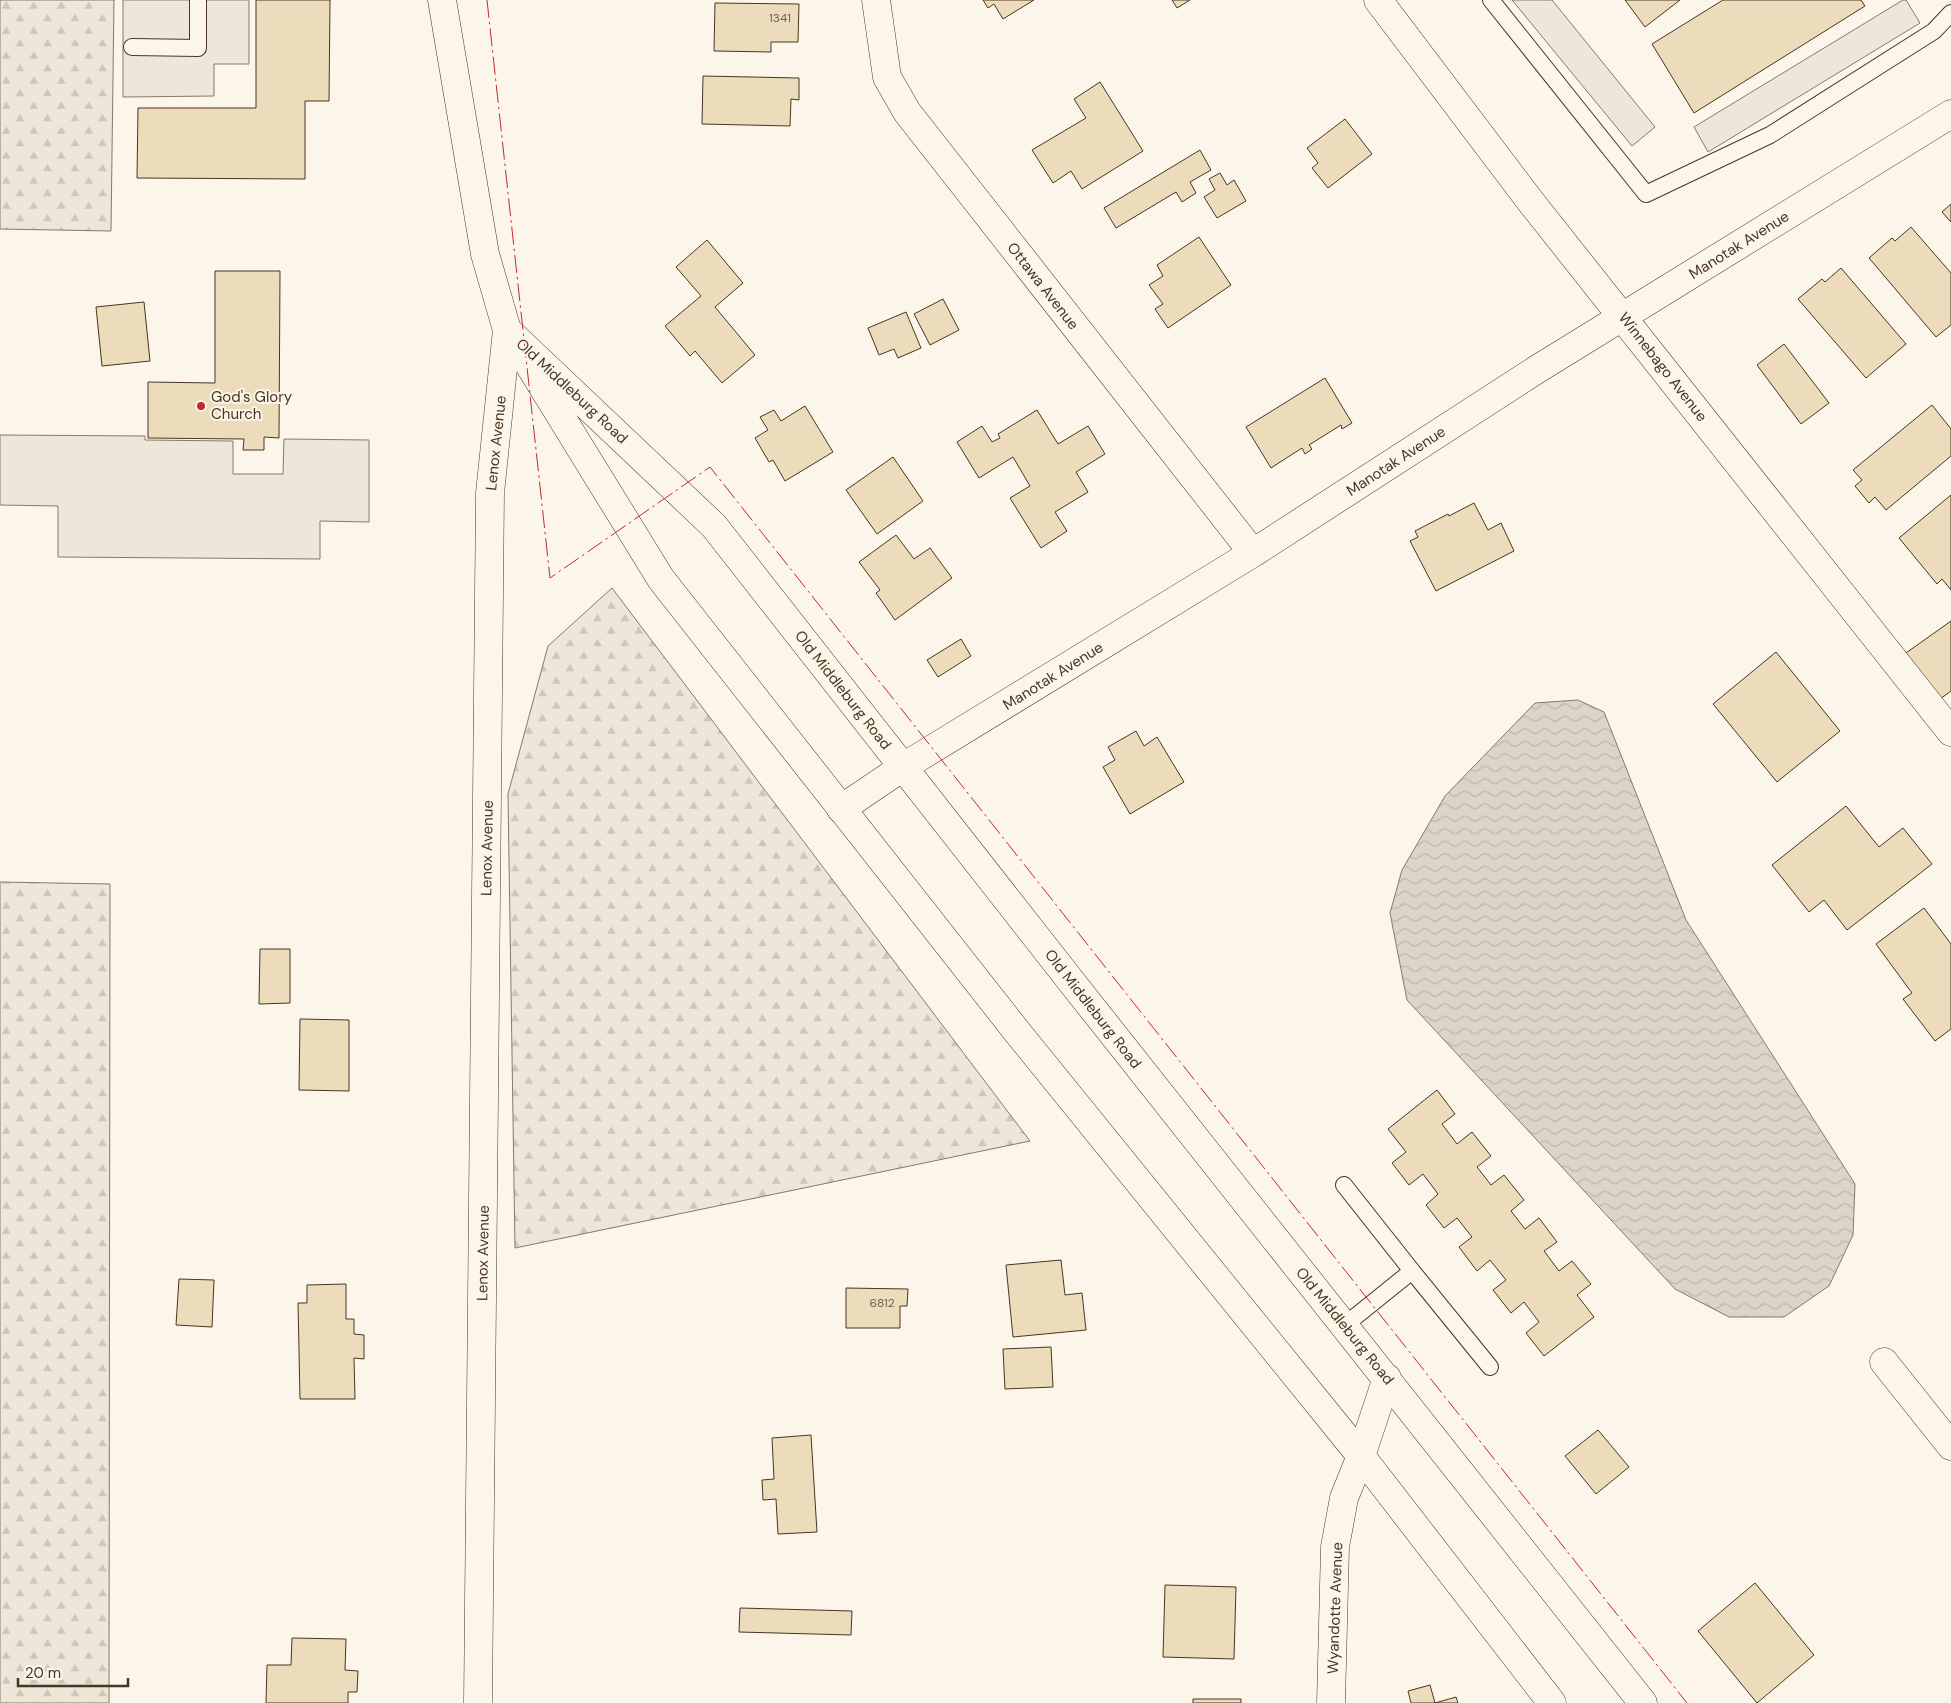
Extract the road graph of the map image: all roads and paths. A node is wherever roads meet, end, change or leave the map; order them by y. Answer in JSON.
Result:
{"nodes":[{"id":1,"x":198,"y":0,"type":"edge"},
{"id":2,"x":442,"y":0,"type":"edge"},
{"id":3,"x":876,"y":0,"type":"edge"},
{"id":4,"x":1378,"y":0,"type":"edge"},
{"id":5,"x":1491,"y":0,"type":"edge"},
{"id":6,"x":1951,"y":13,"type":"edge"},
{"id":7,"x":132,"y":47,"type":"dead end"},
{"id":8,"x":1951,"y":114,"type":"edge"},
{"id":9,"x":1623,"y":317,"type":"junction"},
{"id":10,"x":507,"y":330,"type":"junction"},
{"id":11,"x":1253,"y":553,"type":"junction"},
{"id":12,"x":1951,"y":732,"type":"edge"},
{"id":13,"x":903,"y":767,"type":"junction"},
{"id":14,"x":841,"y":809,"type":"junction"},
{"id":15,"x":1344,"y":1185,"type":"dead end"},
{"id":16,"x":1412,"y":1271,"type":"junction"},
{"id":17,"x":1344,"y":1325,"type":"junction"},
{"id":18,"x":1884,"y":1362,"type":"dead end"},
{"id":19,"x":1490,"y":1367,"type":"dead end"},
{"id":20,"x":1387,"y":1378,"type":"junction"},
{"id":21,"x":1951,"y":1446,"type":"edge"},
{"id":22,"x":1361,"y":1456,"type":"junction"},
{"id":23,"x":478,"y":1703,"type":"edge"},
{"id":24,"x":1331,"y":1703,"type":"edge"},
{"id":25,"x":1552,"y":1703,"type":"edge"},
{"id":26,"x":1643,"y":1703,"type":"edge"}],
"edges":[{"from":1,"to":7,"type":"lane"},
{"from":2,"to":10,"type":"street","name":"Lenox Avenue"},
{"from":3,"to":11,"type":"street","name":"Ottawa Avenue"},
{"from":4,"to":9,"type":"street","name":"Winnebago Avenue"},
{"from":5,"to":6,"type":"lane"},
{"from":8,"to":9,"type":"street","name":"Manotak Avenue"},
{"from":9,"to":11,"type":"street","name":"Manotak Avenue"},
{"from":9,"to":12,"type":"street","name":"Winnebago Avenue"},
{"from":10,"to":13,"type":"street","name":"Old Middleburg Road"},
{"from":10,"to":14,"type":"street","name":"Old Middleburg Road"},
{"from":10,"to":23,"type":"street","name":"Lenox Avenue"},
{"from":11,"to":13,"type":"street","name":"Manotak Avenue"},
{"from":13,"to":14,"type":"street","name":"Manotak Avenue"},
{"from":13,"to":17,"type":"street","name":"Old Middleburg Road"},
{"from":14,"to":22,"type":"street","name":"Old Middleburg Road"},
{"from":15,"to":16,"type":"lane"},
{"from":16,"to":17,"type":"lane"},
{"from":16,"to":19,"type":"lane"},
{"from":17,"to":20,"type":"street","name":"Old Middleburg Road"},
{"from":18,"to":21,"type":"street"},
{"from":20,"to":22,"type":"street","name":"Wyandotte Avenue"},
{"from":20,"to":26,"type":"street","name":"Old Middleburg Road"},
{"from":22,"to":24,"type":"street","name":"Wyandotte Avenue"},
{"from":22,"to":25,"type":"street","name":"Old Middleburg Road"}]}
